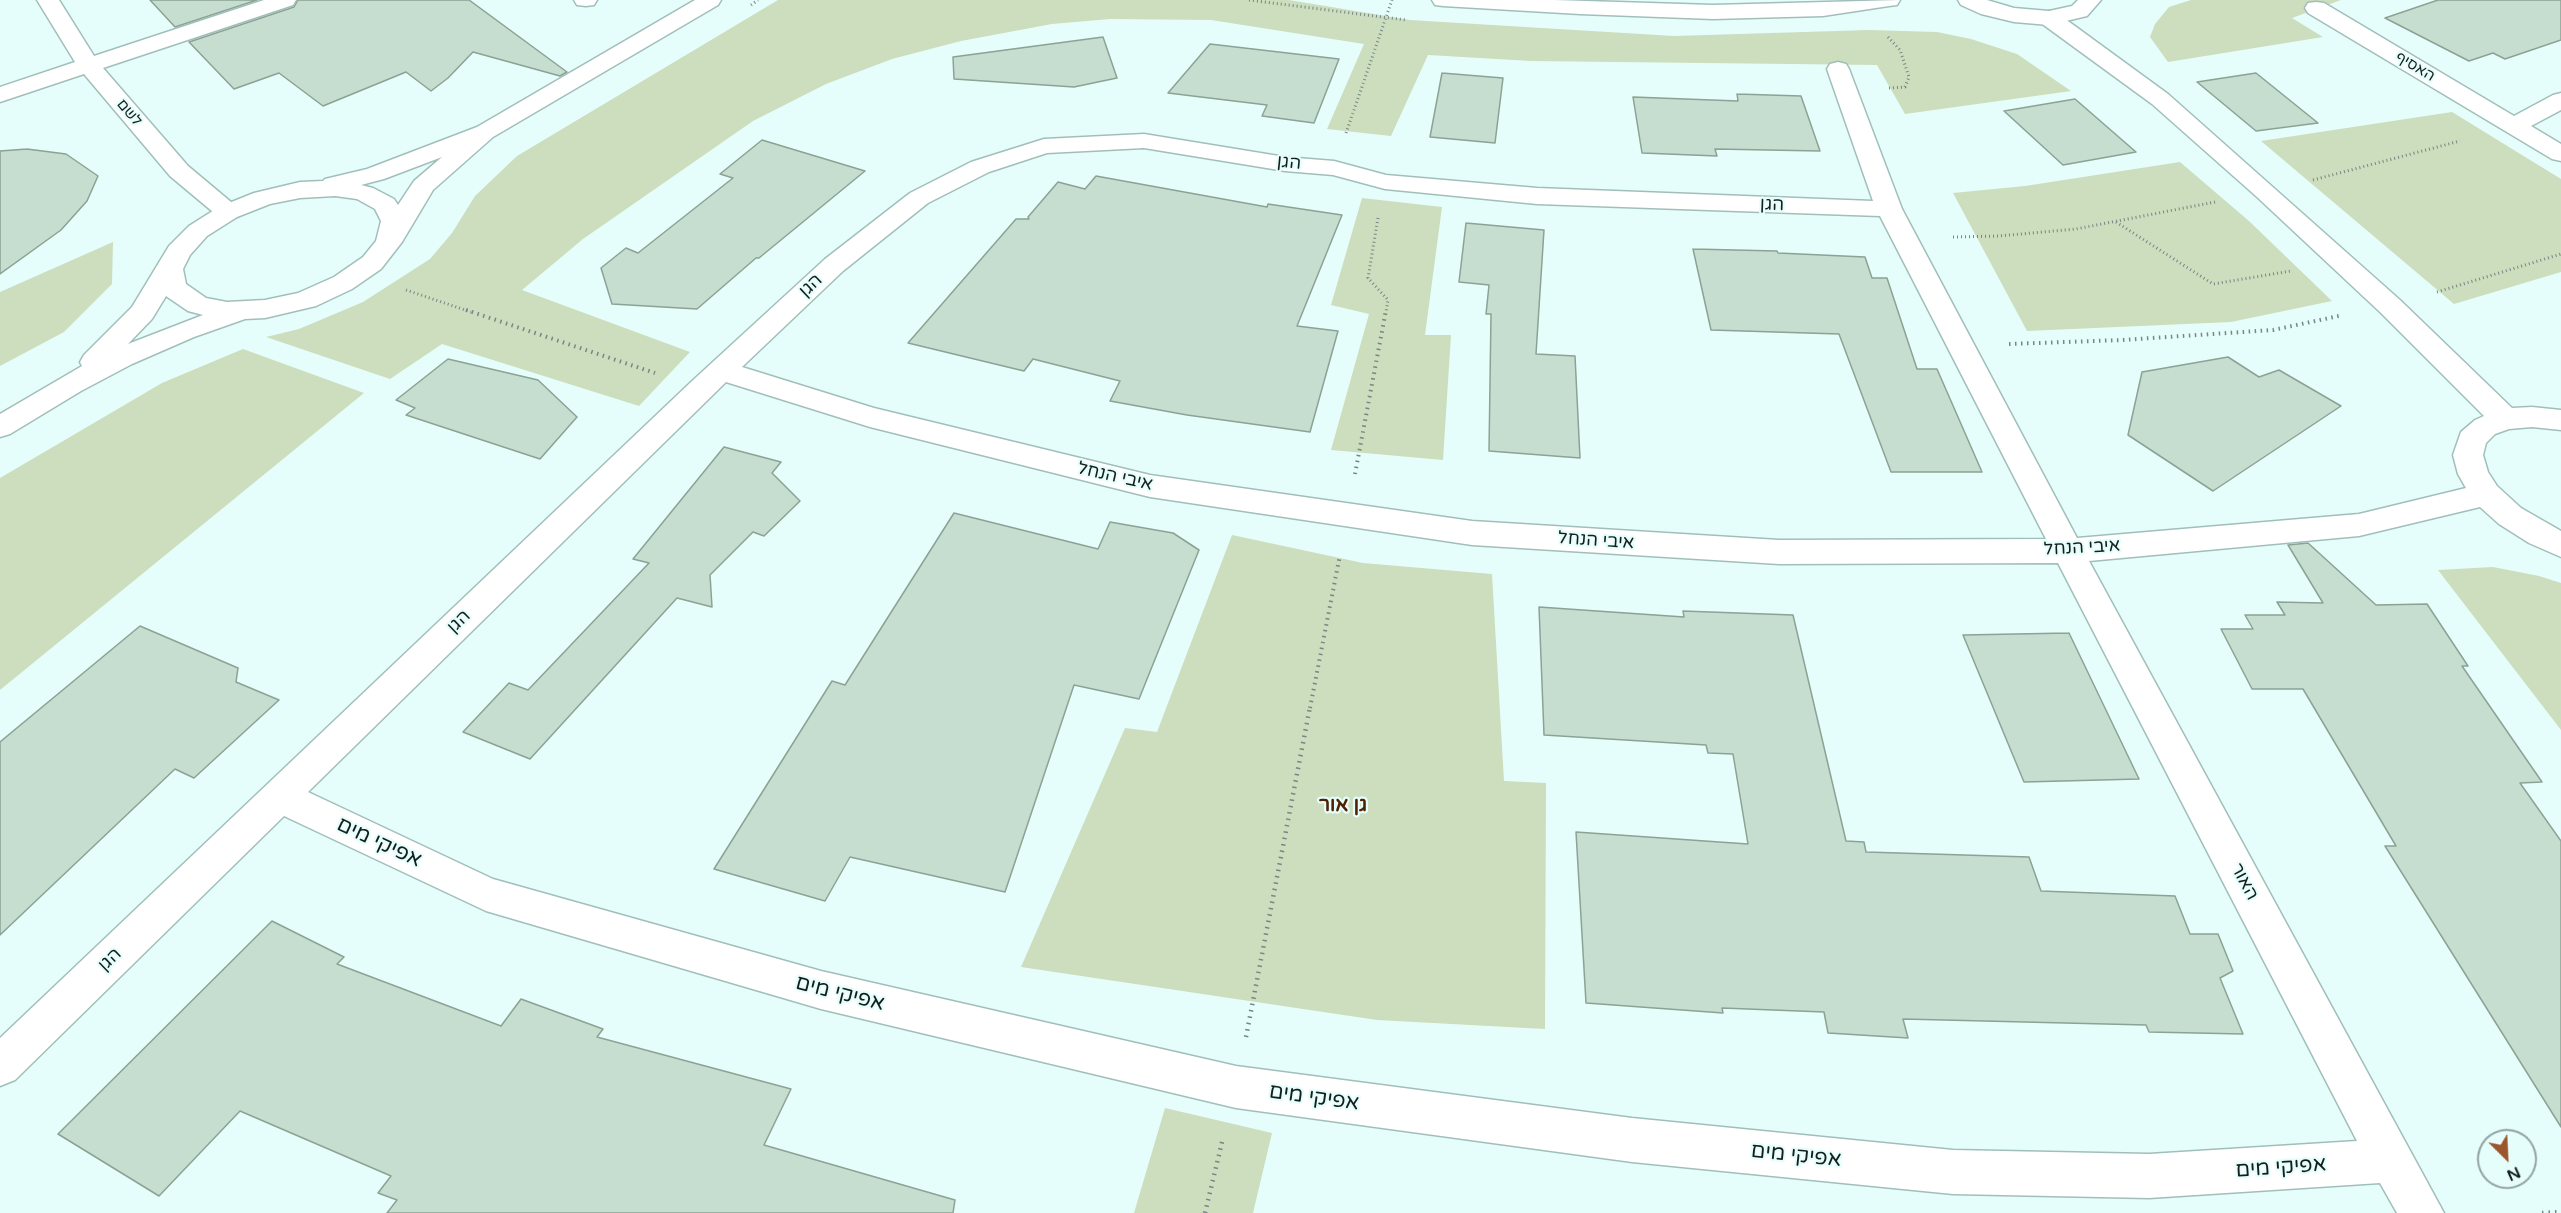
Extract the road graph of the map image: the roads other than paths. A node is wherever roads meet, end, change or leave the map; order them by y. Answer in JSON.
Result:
{"nodes":[{"id":1,"x":48,"y":0,"type":"edge"},
{"id":2,"x":285,"y":0,"type":"edge"},
{"id":3,"x":710,"y":0,"type":"edge"},
{"id":4,"x":1443,"y":0,"type":"edge"},
{"id":5,"x":1889,"y":0,"type":"edge"},
{"id":6,"x":1969,"y":0,"type":"edge"},
{"id":7,"x":2090,"y":0,"type":"edge"},
{"id":8,"x":2316,"y":8,"type":"dead end"},
{"id":9,"x":2049,"y":18,"type":"junction"},
{"id":10,"x":88,"y":66,"type":"junction"},
{"id":11,"x":1842,"y":80,"type":"road end"},
{"id":12,"x":0,"y":95,"type":"edge"},
{"id":13,"x":2561,"y":100,"type":"edge"},
{"id":14,"x":2514,"y":126,"type":"junction"},
{"id":15,"x":485,"y":132,"type":"junction"},
{"id":16,"x":2561,"y":154,"type":"edge"},
{"id":17,"x":316,"y":189,"type":"junction"},
{"id":18,"x":1889,"y":209,"type":"junction"},
{"id":19,"x":228,"y":212,"type":"junction"},
{"id":20,"x":389,"y":242,"type":"junction"},
{"id":21,"x":170,"y":269,"type":"junction"},
{"id":22,"x":242,"y":311,"type":"junction"},
{"id":23,"x":711,"y":379,"type":"junction"},
{"id":24,"x":71,"y":384,"type":"junction"},
{"id":25,"x":2505,"y":420,"type":"junction"},
{"id":26,"x":2561,"y":420,"type":"edge"},
{"id":27,"x":0,"y":427,"type":"edge"},
{"id":28,"x":2486,"y":494,"type":"junction"},
{"id":29,"x":2561,"y":545,"type":"edge"},
{"id":30,"x":2068,"y":551,"type":"junction"},
{"id":31,"x":279,"y":796,"type":"junction"},
{"id":32,"x":0,"y":1066,"type":"edge"},
{"id":33,"x":2391,"y":1161,"type":"junction"},
{"id":34,"x":2422,"y":1213,"type":"edge"}],
"edges":[{"from":1,"to":10,"type":"street","name":"לשם"},
{"from":2,"to":10,"type":"street"},
{"from":3,"to":15,"type":"street"},
{"from":4,"to":5,"type":"street"},
{"from":6,"to":9,"type":"street"},
{"from":7,"to":9,"type":"street"},
{"from":8,"to":14,"type":"street","name":"האסיף"},
{"from":9,"to":25,"type":"street"},
{"from":10,"to":12,"type":"street"},
{"from":10,"to":19,"type":"street","name":"לשם"},
{"from":11,"to":18,"type":"street"},
{"from":13,"to":14,"type":"street"},
{"from":14,"to":16,"type":"street","name":"האסיף"},
{"from":15,"to":17,"type":"street"},
{"from":15,"to":20,"type":"street"},
{"from":17,"to":19,"type":"street"},
{"from":17,"to":20,"type":"street"},
{"from":18,"to":23,"type":"street","name":"הגן"},
{"from":18,"to":30,"type":"street"},
{"from":19,"to":21,"type":"street"},
{"from":20,"to":22,"type":"street"},
{"from":21,"to":22,"type":"street"},
{"from":21,"to":24,"type":"street"},
{"from":22,"to":24,"type":"street"},
{"from":23,"to":30,"type":"street","name":"איבי הנחל"},
{"from":23,"to":31,"type":"street","name":"הגן"},
{"from":24,"to":27,"type":"street"},
{"from":25,"to":26,"type":"street"},
{"from":25,"to":28,"type":"street"},
{"from":28,"to":29,"type":"street"},
{"from":28,"to":30,"type":"street","name":"איבי הנחל"},
{"from":30,"to":33,"type":"street","name":"האור"},
{"from":31,"to":32,"type":"street","name":"הגן"},
{"from":31,"to":33,"type":"street","name":"אפיקי מים"},
{"from":33,"to":34,"type":"street","name":"האור"}]}
